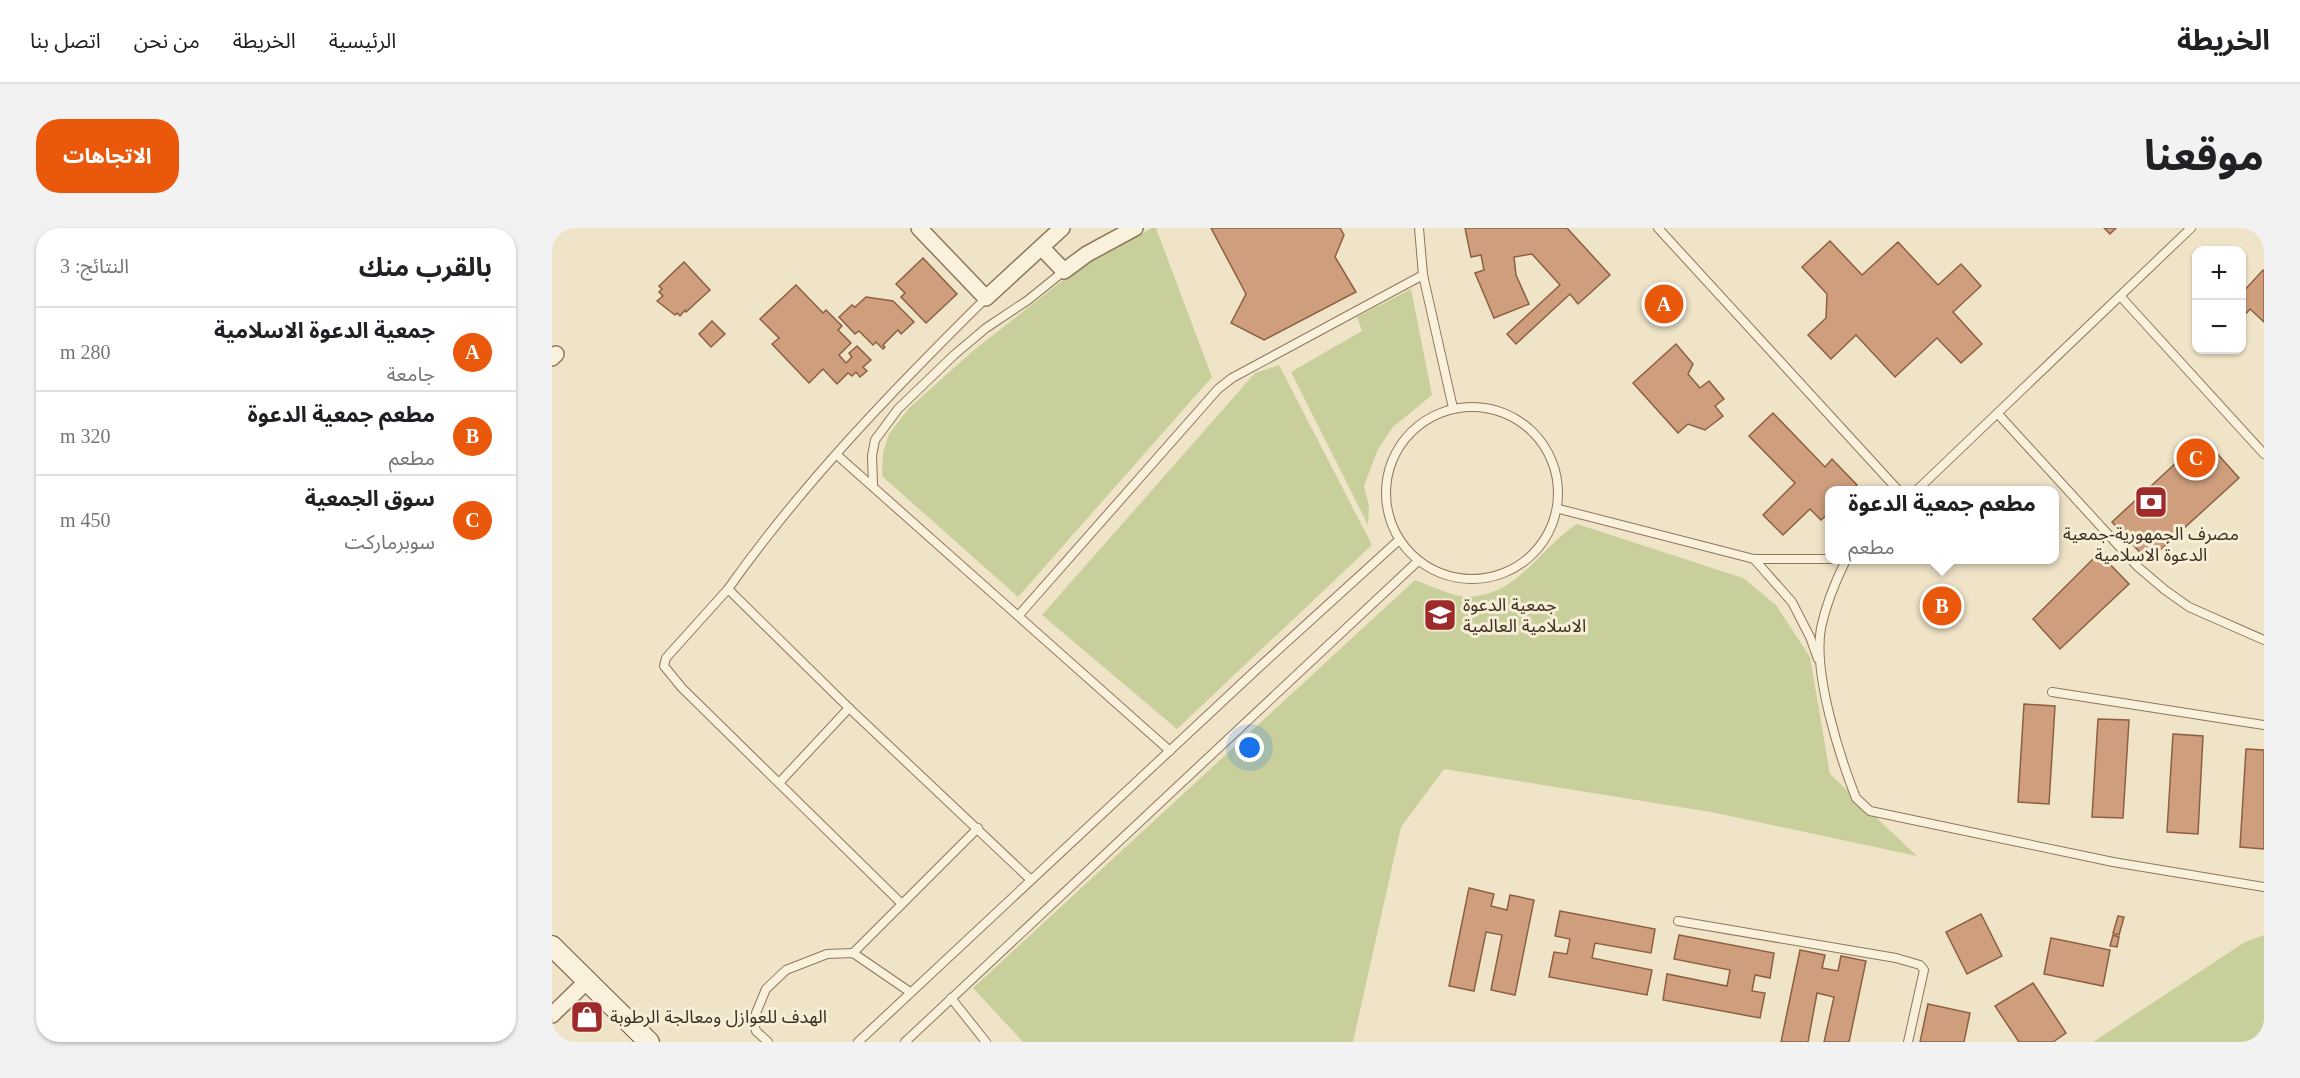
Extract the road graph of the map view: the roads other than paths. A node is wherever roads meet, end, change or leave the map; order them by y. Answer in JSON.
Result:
{"nodes":[{"id":1,"x":919,"y":228,"type":"edge"},
{"id":2,"x":1062,"y":228,"type":"edge"},
{"id":3,"x":1135,"y":228,"type":"edge"},
{"id":4,"x":1419,"y":228,"type":"edge"},
{"id":5,"x":1658,"y":228,"type":"edge"},
{"id":6,"x":2191,"y":228,"type":"edge"},
{"id":7,"x":1042,"y":248,"type":"junction"},
{"id":8,"x":1064,"y":271,"type":"junction"},
{"id":9,"x":1423,"y":275,"type":"junction"},
{"id":10,"x":2121,"y":297,"type":"junction"},
{"id":11,"x":986,"y":298,"type":"junction"},
{"id":12,"x":1453,"y":408,"type":"junction"},
{"id":13,"x":1998,"y":414,"type":"junction"},
{"id":14,"x":837,"y":454,"type":"junction"},
{"id":15,"x":2264,"y":454,"type":"edge"},
{"id":16,"x":873,"y":485,"type":"junction"},
{"id":17,"x":1894,"y":486,"type":"edge"},
{"id":18,"x":1921,"y":486,"type":"edge"},
{"id":19,"x":1558,"y":509,"type":"junction"},
{"id":20,"x":1399,"y":540,"type":"junction"},
{"id":21,"x":1754,"y":559,"type":"junction"},
{"id":22,"x":1825,"y":559,"type":"edge"},
{"id":23,"x":1418,"y":561,"type":"junction"},
{"id":24,"x":1844,"y":564,"type":"edge"},
{"id":25,"x":728,"y":589,"type":"junction"},
{"id":26,"x":1019,"y":615,"type":"junction"},
{"id":27,"x":2264,"y":640,"type":"edge"},
{"id":28,"x":1820,"y":663,"type":"junction"},
{"id":29,"x":2052,"y":692,"type":"dead end"},
{"id":30,"x":849,"y":708,"type":"junction"},
{"id":31,"x":2264,"y":725,"type":"edge"},
{"id":32,"x":1170,"y":751,"type":"junction"},
{"id":33,"x":779,"y":783,"type":"junction"},
{"id":34,"x":978,"y":828,"type":"junction"},
{"id":35,"x":1030,"y":879,"type":"junction"},
{"id":36,"x":2264,"y":887,"type":"edge"},
{"id":37,"x":902,"y":904,"type":"junction"},
{"id":38,"x":1678,"y":921,"type":"dead end"},
{"id":39,"x":552,"y":946,"type":"edge"},
{"id":40,"x":852,"y":953,"type":"junction"},
{"id":41,"x":587,"y":981,"type":"junction"},
{"id":42,"x":910,"y":992,"type":"junction"},
{"id":43,"x":951,"y":998,"type":"junction"},
{"id":44,"x":552,"y":1015,"type":"edge"},
{"id":45,"x":649,"y":1042,"type":"edge"},
{"id":46,"x":768,"y":1042,"type":"edge"},
{"id":47,"x":858,"y":1042,"type":"edge"},
{"id":48,"x":905,"y":1042,"type":"edge"},
{"id":49,"x":986,"y":1042,"type":"edge"},
{"id":50,"x":1908,"y":1042,"type":"edge"}],
"edges":[{"from":1,"to":11,"type":"street"},
{"from":2,"to":7,"type":"street"},
{"from":3,"to":8,"type":"street"},
{"from":4,"to":9,"type":"lane"},
{"from":5,"to":17,"type":"lane"},
{"from":6,"to":10,"type":"lane"},
{"from":7,"to":8,"type":"street"},
{"from":7,"to":11,"type":"street"},
{"from":8,"to":16,"type":"lane"},
{"from":9,"to":12,"type":"lane"},
{"from":9,"to":26,"type":"lane"},
{"from":10,"to":13,"type":"lane"},
{"from":10,"to":15,"type":"lane"},
{"from":11,"to":14,"type":"lane"},
{"from":12,"to":19,"type":"lane"},
{"from":12,"to":20,"type":"lane"},
{"from":13,"to":18,"type":"lane"},
{"from":13,"to":27,"type":"lane"},
{"from":14,"to":16,"type":"lane"},
{"from":14,"to":25,"type":"lane"},
{"from":16,"to":26,"type":"lane"},
{"from":19,"to":21,"type":"lane"},
{"from":19,"to":23,"type":"lane"},
{"from":20,"to":23,"type":"lane"},
{"from":20,"to":32,"type":"lane"},
{"from":21,"to":22,"type":"lane"},
{"from":21,"to":28,"type":"lane"},
{"from":23,"to":43,"type":"lane"},
{"from":24,"to":28,"type":"lane"},
{"from":25,"to":30,"type":"lane"},
{"from":25,"to":33,"type":"lane"},
{"from":26,"to":32,"type":"lane"},
{"from":28,"to":36,"type":"lane"},
{"from":29,"to":31,"type":"lane"},
{"from":30,"to":33,"type":"lane"},
{"from":30,"to":34,"type":"lane"},
{"from":32,"to":35,"type":"lane"},
{"from":33,"to":37,"type":"lane"},
{"from":34,"to":35,"type":"lane"},
{"from":34,"to":37,"type":"lane"},
{"from":35,"to":42,"type":"lane"},
{"from":37,"to":40,"type":"lane"},
{"from":38,"to":50,"type":"lane"},
{"from":39,"to":41,"type":"street"},
{"from":40,"to":42,"type":"lane"},
{"from":40,"to":46,"type":"lane"},
{"from":41,"to":44,"type":"street"},
{"from":41,"to":45,"type":"street"},
{"from":42,"to":47,"type":"lane"},
{"from":43,"to":48,"type":"lane"},
{"from":43,"to":49,"type":"lane"}]}
